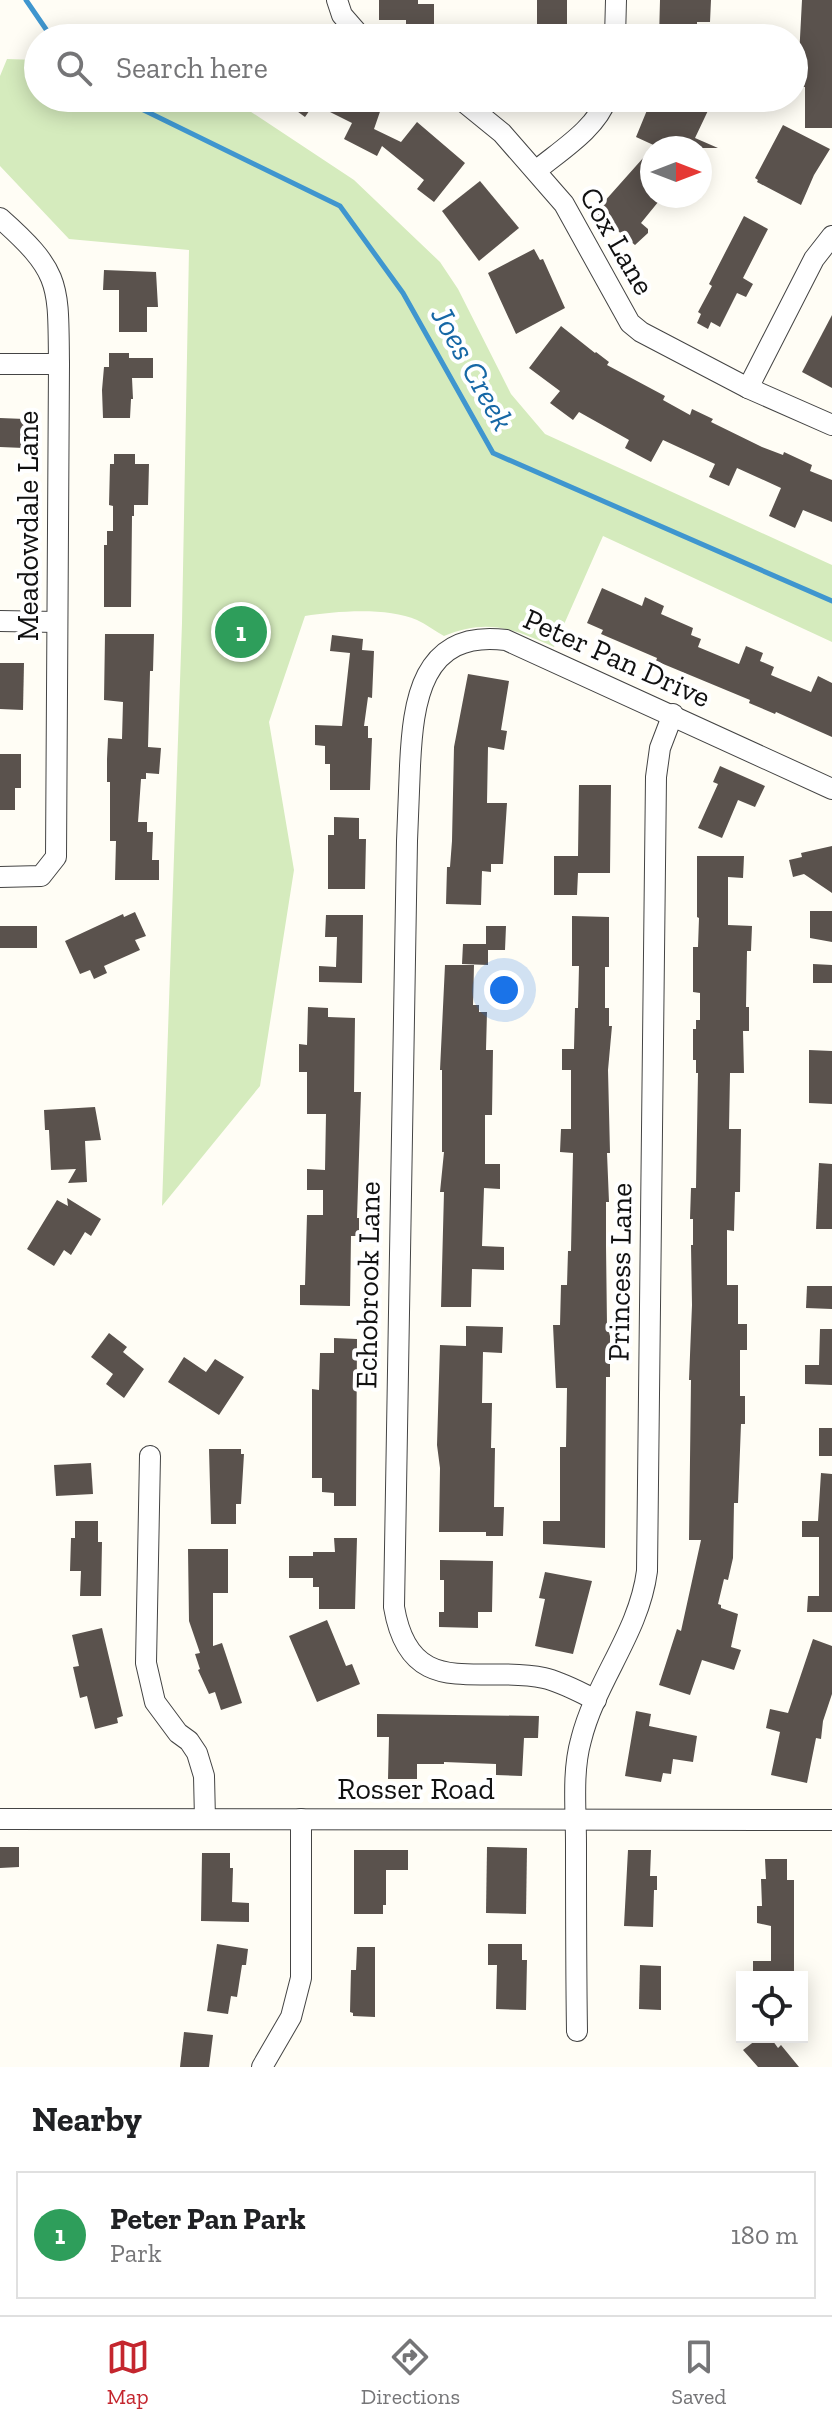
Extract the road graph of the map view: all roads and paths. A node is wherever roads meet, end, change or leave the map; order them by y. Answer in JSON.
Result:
{"nodes":[{"id":1,"x":337,"y":0,"type":"edge"},
{"id":2,"x":616,"y":0,"type":"edge"},
{"id":3,"x":350,"y":24,"type":"edge"},
{"id":4,"x":615,"y":24,"type":"edge"},
{"id":5,"x":476,"y":112,"type":"edge"},
{"id":6,"x":598,"y":112,"type":"edge"},
{"id":7,"x":537,"y":170,"type":"junction"},
{"id":8,"x":0,"y":218,"type":"edge"},
{"id":9,"x":832,"y":236,"type":"edge"},
{"id":10,"x":0,"y":364,"type":"edge"},
{"id":11,"x":59,"y":364,"type":"junction"},
{"id":12,"x":748,"y":388,"type":"junction"},
{"id":13,"x":832,"y":425,"type":"edge"},
{"id":14,"x":0,"y":621,"type":"edge"},
{"id":15,"x":57,"y":622,"type":"junction"},
{"id":16,"x":673,"y":714,"type":"junction"},
{"id":17,"x":413,"y":719,"type":"joint"},
{"id":18,"x":832,"y":789,"type":"edge"},
{"id":19,"x":0,"y":877,"type":"edge"},
{"id":20,"x":150,"y":1456,"type":"dead end"},
{"id":21,"x":596,"y":1700,"type":"junction"},
{"id":22,"x":0,"y":1819,"type":"edge"},
{"id":23,"x":205,"y":1819,"type":"junction"},
{"id":24,"x":301,"y":1819,"type":"junction"},
{"id":25,"x":576,"y":1819,"type":"junction"},
{"id":26,"x":832,"y":1820,"type":"edge"},
{"id":27,"x":577,"y":2031,"type":"dead end"},
{"id":28,"x":262,"y":2067,"type":"edge"}],
"edges":[{"from":1,"to":3,"type":"street"},
{"from":2,"to":4,"type":"street"},
{"from":5,"to":7,"type":"street","name":"Cox Lane"},
{"from":6,"to":7,"type":"street"},
{"from":7,"to":12,"type":"street","name":"Cox Lane"},
{"from":8,"to":11,"type":"street","name":"Meadowdale Lane"},
{"from":9,"to":12,"type":"street"},
{"from":10,"to":11,"type":"street"},
{"from":11,"to":15,"type":"street","name":"Meadowdale Lane"},
{"from":12,"to":13,"type":"street","name":"Cox Lane"},
{"from":14,"to":15,"type":"street"},
{"from":15,"to":19,"type":"street","name":"Meadowdale Lane"},
{"from":16,"to":17,"type":"street","name":"Peter Pan Drive"},
{"from":16,"to":18,"type":"street","name":"Peter Pan Drive"},
{"from":16,"to":21,"type":"street","name":"Princess Lane"},
{"from":17,"to":21,"type":"street","name":"Echobrook Lane"},
{"from":20,"to":23,"type":"street"},
{"from":21,"to":25,"type":"street","name":"Princess Lane"},
{"from":22,"to":23,"type":"street","name":"Rosser Road"},
{"from":23,"to":24,"type":"street","name":"Rosser Road"},
{"from":24,"to":25,"type":"street","name":"Rosser Road"},
{"from":24,"to":28,"type":"street"},
{"from":25,"to":26,"type":"street","name":"Rosser Road"},
{"from":25,"to":27,"type":"street","name":"Princess Lane"}]}
